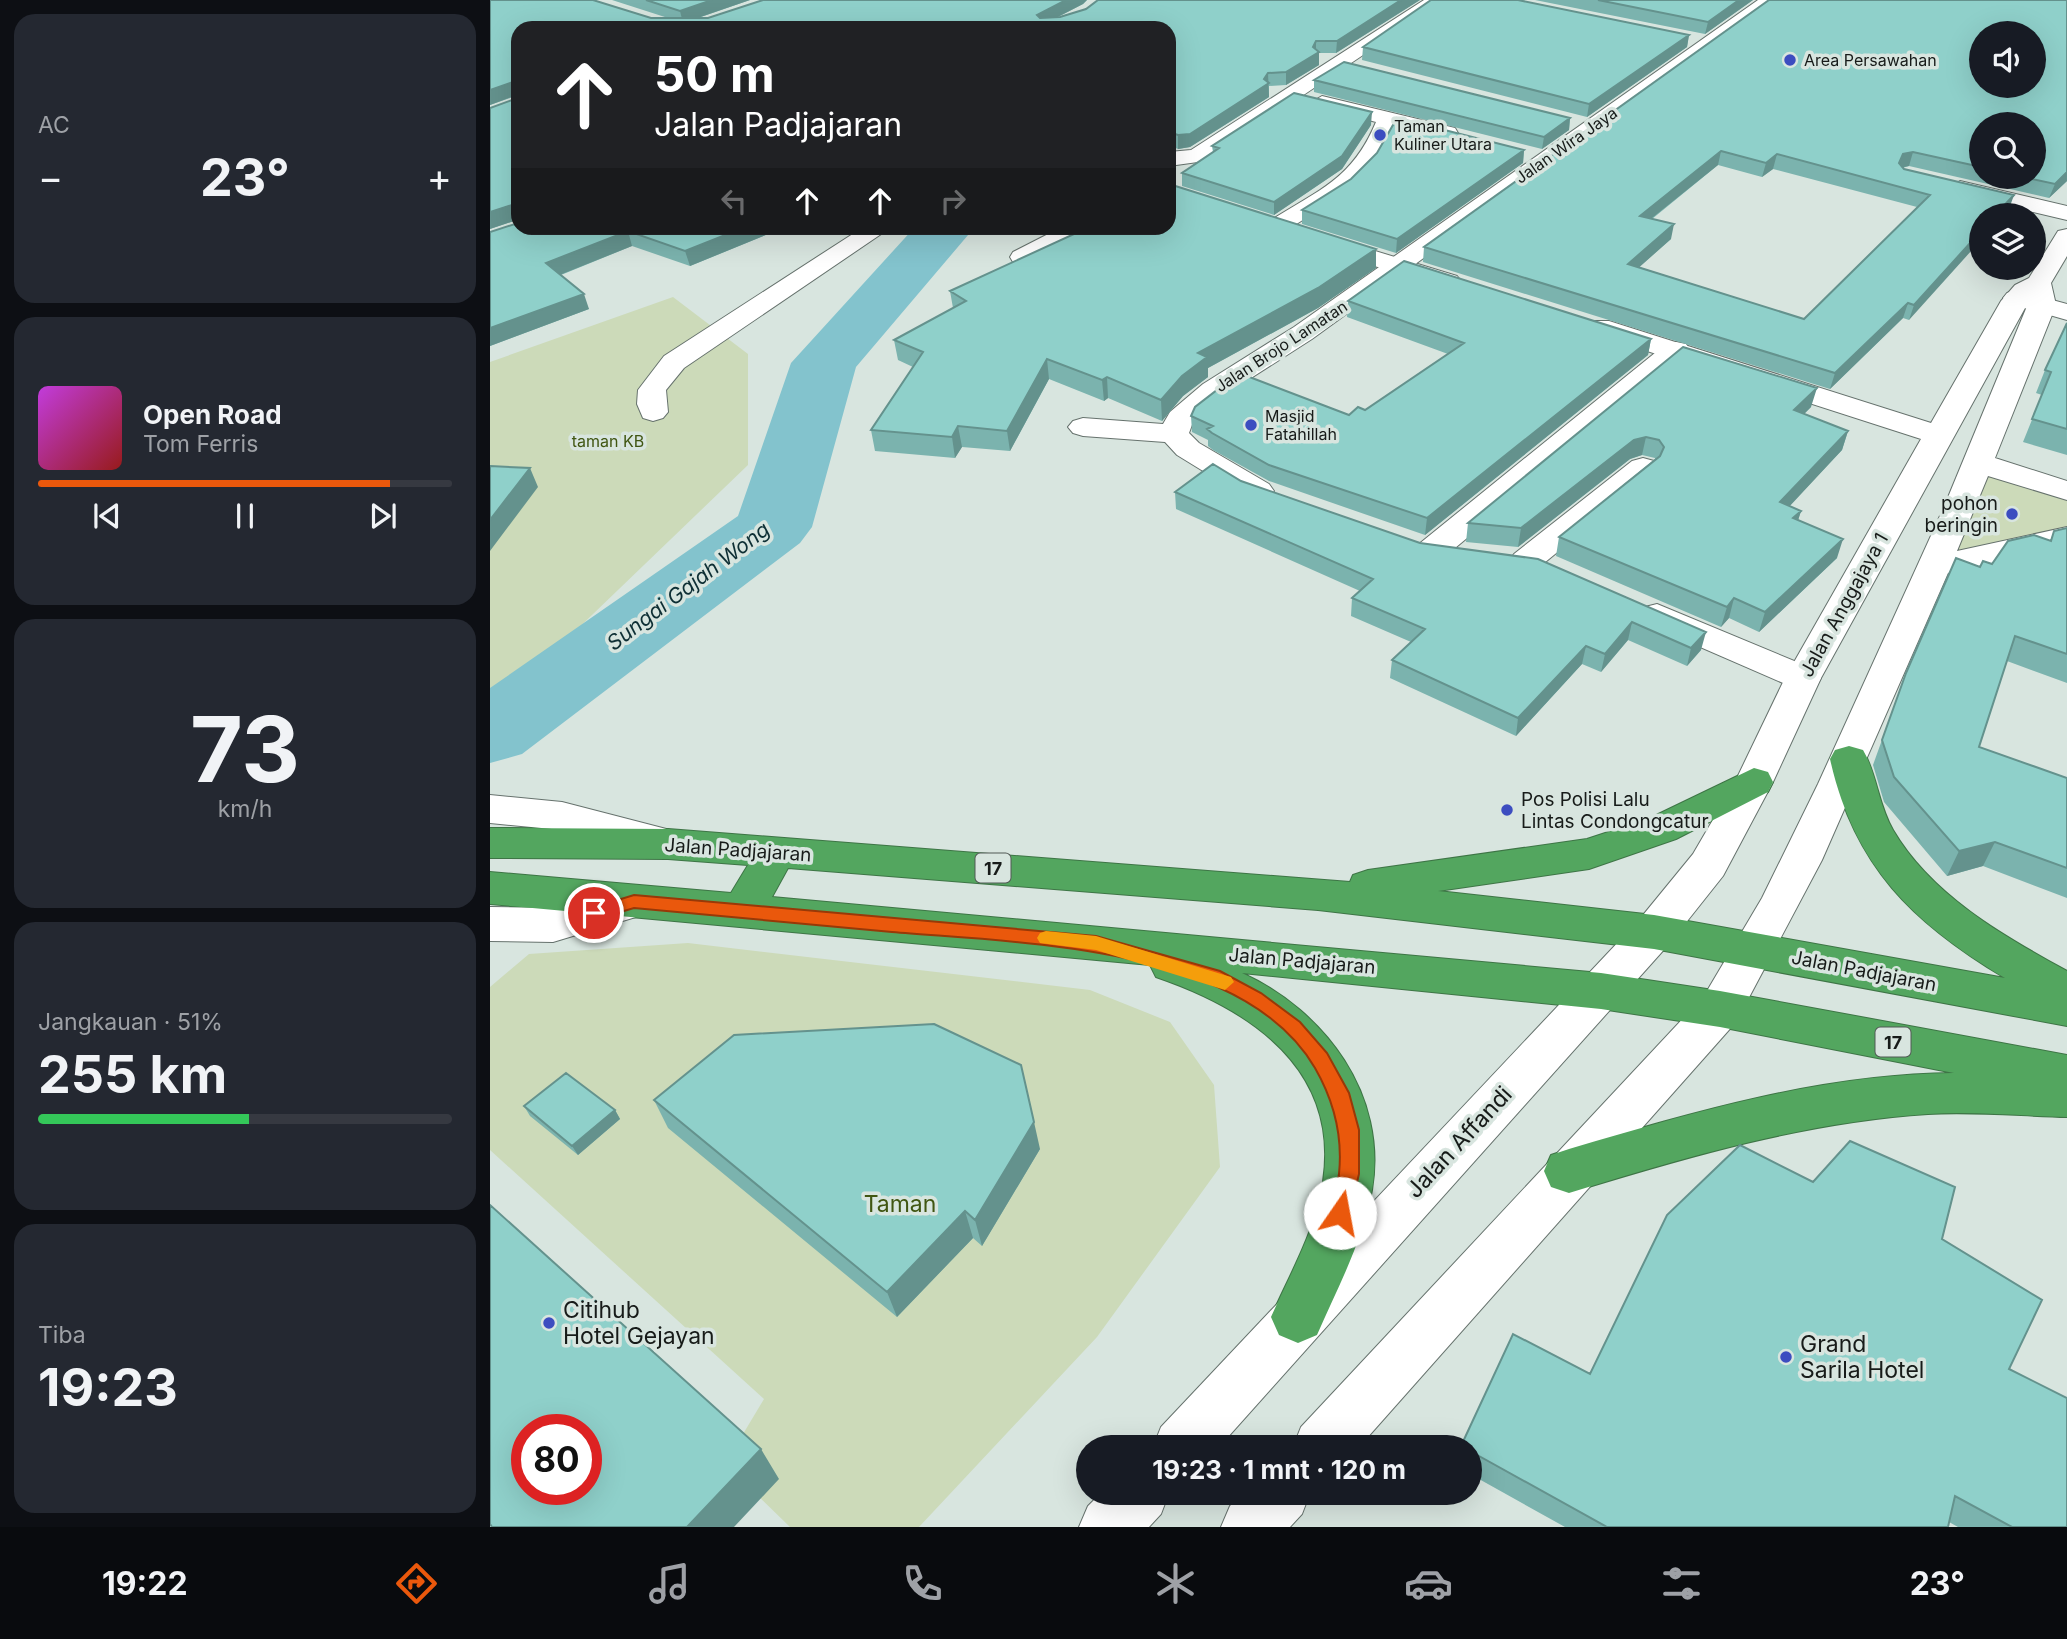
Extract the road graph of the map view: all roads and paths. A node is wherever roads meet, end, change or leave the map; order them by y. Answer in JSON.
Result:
{"nodes":[{"id":1,"x":1436,"y":0,"type":"edge"},
{"id":2,"x":1770,"y":0,"type":"edge"},
{"id":3,"x":1367,"y":18,"type":"edge"},
{"id":4,"x":1398,"y":23,"type":"junction"},
{"id":5,"x":1310,"y":55,"type":"edge"},
{"id":6,"x":1340,"y":63,"type":"junction"},
{"id":7,"x":1367,"y":70,"type":"edge"},
{"id":8,"x":1262,"y":89,"type":"edge"},
{"id":9,"x":1293,"y":96,"type":"junction"},
{"id":10,"x":1388,"y":118,"type":"junction"},
{"id":11,"x":1565,"y":120,"type":"edge"},
{"id":12,"x":1591,"y":127,"type":"junction"},
{"id":13,"x":1203,"y":128,"type":"edge"},
{"id":14,"x":1468,"y":139,"type":"edge"},
{"id":15,"x":1176,"y":147,"type":"edge"},
{"id":16,"x":1520,"y":153,"type":"edge"},
{"id":17,"x":1176,"y":158,"type":"edge"},
{"id":18,"x":1545,"y":159,"type":"junction"},
{"id":19,"x":1935,"y":183,"type":"edge"},
{"id":20,"x":2067,"y":213,"type":"edge"},
{"id":21,"x":867,"y":235,"type":"edge"},
{"id":22,"x":1064,"y":235,"type":"edge"},
{"id":23,"x":2067,"y":236,"type":"edge"},
{"id":24,"x":1022,"y":257,"type":"edge"},
{"id":25,"x":1398,"y":266,"type":"junction"},
{"id":26,"x":1478,"y":290,"type":"edge"},
{"id":27,"x":2041,"y":300,"type":"edge"},
{"id":28,"x":1570,"y":318,"type":"edge"},
{"id":29,"x":1676,"y":350,"type":"junction"},
{"id":30,"x":653,"y":412,"type":"dead end"},
{"id":31,"x":1083,"y":427,"type":"dead end"},
{"id":32,"x":1174,"y":434,"type":"junction"},
{"id":33,"x":1938,"y":435,"type":"junction"},
{"id":34,"x":1979,"y":463,"type":"junction"},
{"id":35,"x":1643,"y":467,"type":"edge"},
{"id":36,"x":2067,"y":491,"type":"edge"},
{"id":37,"x":1291,"y":502,"type":"edge"},
{"id":38,"x":2067,"y":537,"type":"edge"},
{"id":39,"x":1499,"y":558,"type":"junction"},
{"id":40,"x":1936,"y":566,"type":"junction"},
{"id":41,"x":1561,"y":573,"type":"edge"},
{"id":42,"x":1623,"y":600,"type":"edge"},
{"id":43,"x":1803,"y":678,"type":"junction"},
{"id":44,"x":1849,"y":759,"type":"junction"},
{"id":45,"x":1754,"y":782,"type":"junction"},
{"id":46,"x":490,"y":809,"type":"edge"},
{"id":47,"x":550,"y":831,"type":"junction"},
{"id":48,"x":490,"y":842,"type":"edge"},
{"id":49,"x":777,"y":852,"type":"junction"},
{"id":50,"x":1318,"y":894,"type":"junction"},
{"id":51,"x":491,"y":900,"type":"edge"},
{"id":52,"x":634,"y":902,"type":"joint"},
{"id":53,"x":742,"y":911,"type":"junction"},
{"id":54,"x":1654,"y":932,"type":"junction"},
{"id":55,"x":1096,"y":943,"type":"junction"},
{"id":56,"x":1757,"y":951,"type":"junction"},
{"id":57,"x":1601,"y":991,"type":"junction"},
{"id":58,"x":2067,"y":993,"type":"edge"},
{"id":59,"x":2067,"y":1008,"type":"edge"},
{"id":60,"x":1720,"y":1009,"type":"junction"},
{"id":61,"x":2067,"y":1075,"type":"edge"},
{"id":62,"x":2067,"y":1097,"type":"edge"},
{"id":63,"x":1569,"y":1171,"type":"junction"},
{"id":64,"x":1298,"y":1318,"type":"junction"},
{"id":65,"x":1192,"y":1435,"type":"edge"},
{"id":66,"x":1332,"y":1435,"type":"edge"},
{"id":67,"x":1129,"y":1505,"type":"edge"},
{"id":68,"x":1270,"y":1505,"type":"edge"},
{"id":69,"x":1109,"y":1527,"type":"edge"},
{"id":70,"x":1251,"y":1527,"type":"edge"}],
"edges":[{"from":1,"to":4,"type":"street"},
{"from":2,"to":12,"type":"street","name":"Jalan Wira Jaya"},
{"from":3,"to":4,"type":"street"},
{"from":4,"to":6,"type":"street"},
{"from":5,"to":6,"type":"street"},
{"from":6,"to":7,"type":"street"},
{"from":6,"to":9,"type":"street"},
{"from":8,"to":9,"type":"street"},
{"from":9,"to":10,"type":"street"},
{"from":9,"to":17,"type":"street"},
{"from":10,"to":14,"type":"street"},
{"from":10,"to":25,"type":"street"},
{"from":11,"to":12,"type":"street"},
{"from":12,"to":18,"type":"street","name":"Jalan Wira Jaya"},
{"from":13,"to":15,"type":"street"},
{"from":16,"to":18,"type":"street"},
{"from":18,"to":25,"type":"street","name":"Jalan Wira Jaya"},
{"from":19,"to":20,"type":"street"},
{"from":21,"to":30,"type":"street"},
{"from":22,"to":24,"type":"street"},
{"from":23,"to":27,"type":"street","name":"Jalan Anggajaya 1"},
{"from":25,"to":26,"type":"street"},
{"from":25,"to":32,"type":"street","name":"Jalan Brojo Lamatan"},
{"from":27,"to":33,"type":"street","name":"Jalan Anggajaya 1"},
{"from":27,"to":34,"type":"street","name":"Jalan Anggajaya 1"},
{"from":28,"to":29,"type":"street"},
{"from":29,"to":33,"type":"street"},
{"from":29,"to":39,"type":"street"},
{"from":31,"to":32,"type":"street"},
{"from":32,"to":37,"type":"street"},
{"from":33,"to":43,"type":"street","name":"Jalan Anggajaya 1"},
{"from":34,"to":36,"type":"street"},
{"from":34,"to":40,"type":"street","name":"Jalan Anggajaya 1"},
{"from":35,"to":39,"type":"street"},
{"from":38,"to":40,"type":"street"},
{"from":39,"to":41,"type":"street"},
{"from":40,"to":44,"type":"street","name":"Jalan Anggajaya 1"},
{"from":42,"to":43,"type":"street"},
{"from":43,"to":45,"type":"street","name":"Jalan Anggajaya 1"},
{"from":44,"to":56,"type":"street","name":"Jalan Anggajaya 1"},
{"from":44,"to":58,"type":"highway"},
{"from":45,"to":50,"type":"highway"},
{"from":45,"to":54,"type":"street","name":"Jalan Anggajaya 1"},
{"from":46,"to":47,"type":"street"},
{"from":47,"to":48,"type":"highway","name":"Jalan Padjajaran","number":"17"},
{"from":47,"to":49,"type":"highway","name":"Jalan Padjajaran","number":"17"},
{"from":49,"to":50,"type":"highway","name":"Jalan Padjajaran","number":"17"},
{"from":49,"to":53,"type":"highway"},
{"from":50,"to":54,"type":"highway","name":"Jalan Padjajaran","number":"17"},
{"from":51,"to":52,"type":"street"},
{"from":52,"to":53,"type":"highway","name":"Jalan Padjajaran","number":"17"},
{"from":53,"to":55,"type":"highway","name":"Jalan Padjajaran","number":"17"},
{"from":54,"to":56,"type":"highway","name":"Jalan Padjajaran","number":"17"},
{"from":54,"to":57,"type":"street","name":"Jalan Affandi"},
{"from":55,"to":57,"type":"highway","name":"Jalan Padjajaran","number":"17"},
{"from":55,"to":64,"type":"highway"},
{"from":56,"to":59,"type":"highway","name":"Jalan Padjajaran","number":"17"},
{"from":56,"to":60,"type":"street"},
{"from":57,"to":60,"type":"highway","name":"Jalan Padjajaran","number":"17"},
{"from":57,"to":64,"type":"street","name":"Jalan Affandi"},
{"from":60,"to":61,"type":"highway","name":"Jalan Padjajaran","number":"17"},
{"from":60,"to":63,"type":"street"},
{"from":62,"to":63,"type":"highway"},
{"from":63,"to":66,"type":"street"},
{"from":64,"to":65,"type":"street","name":"Jalan Affandi"},
{"from":67,"to":69,"type":"street"},
{"from":68,"to":70,"type":"street"}]}
